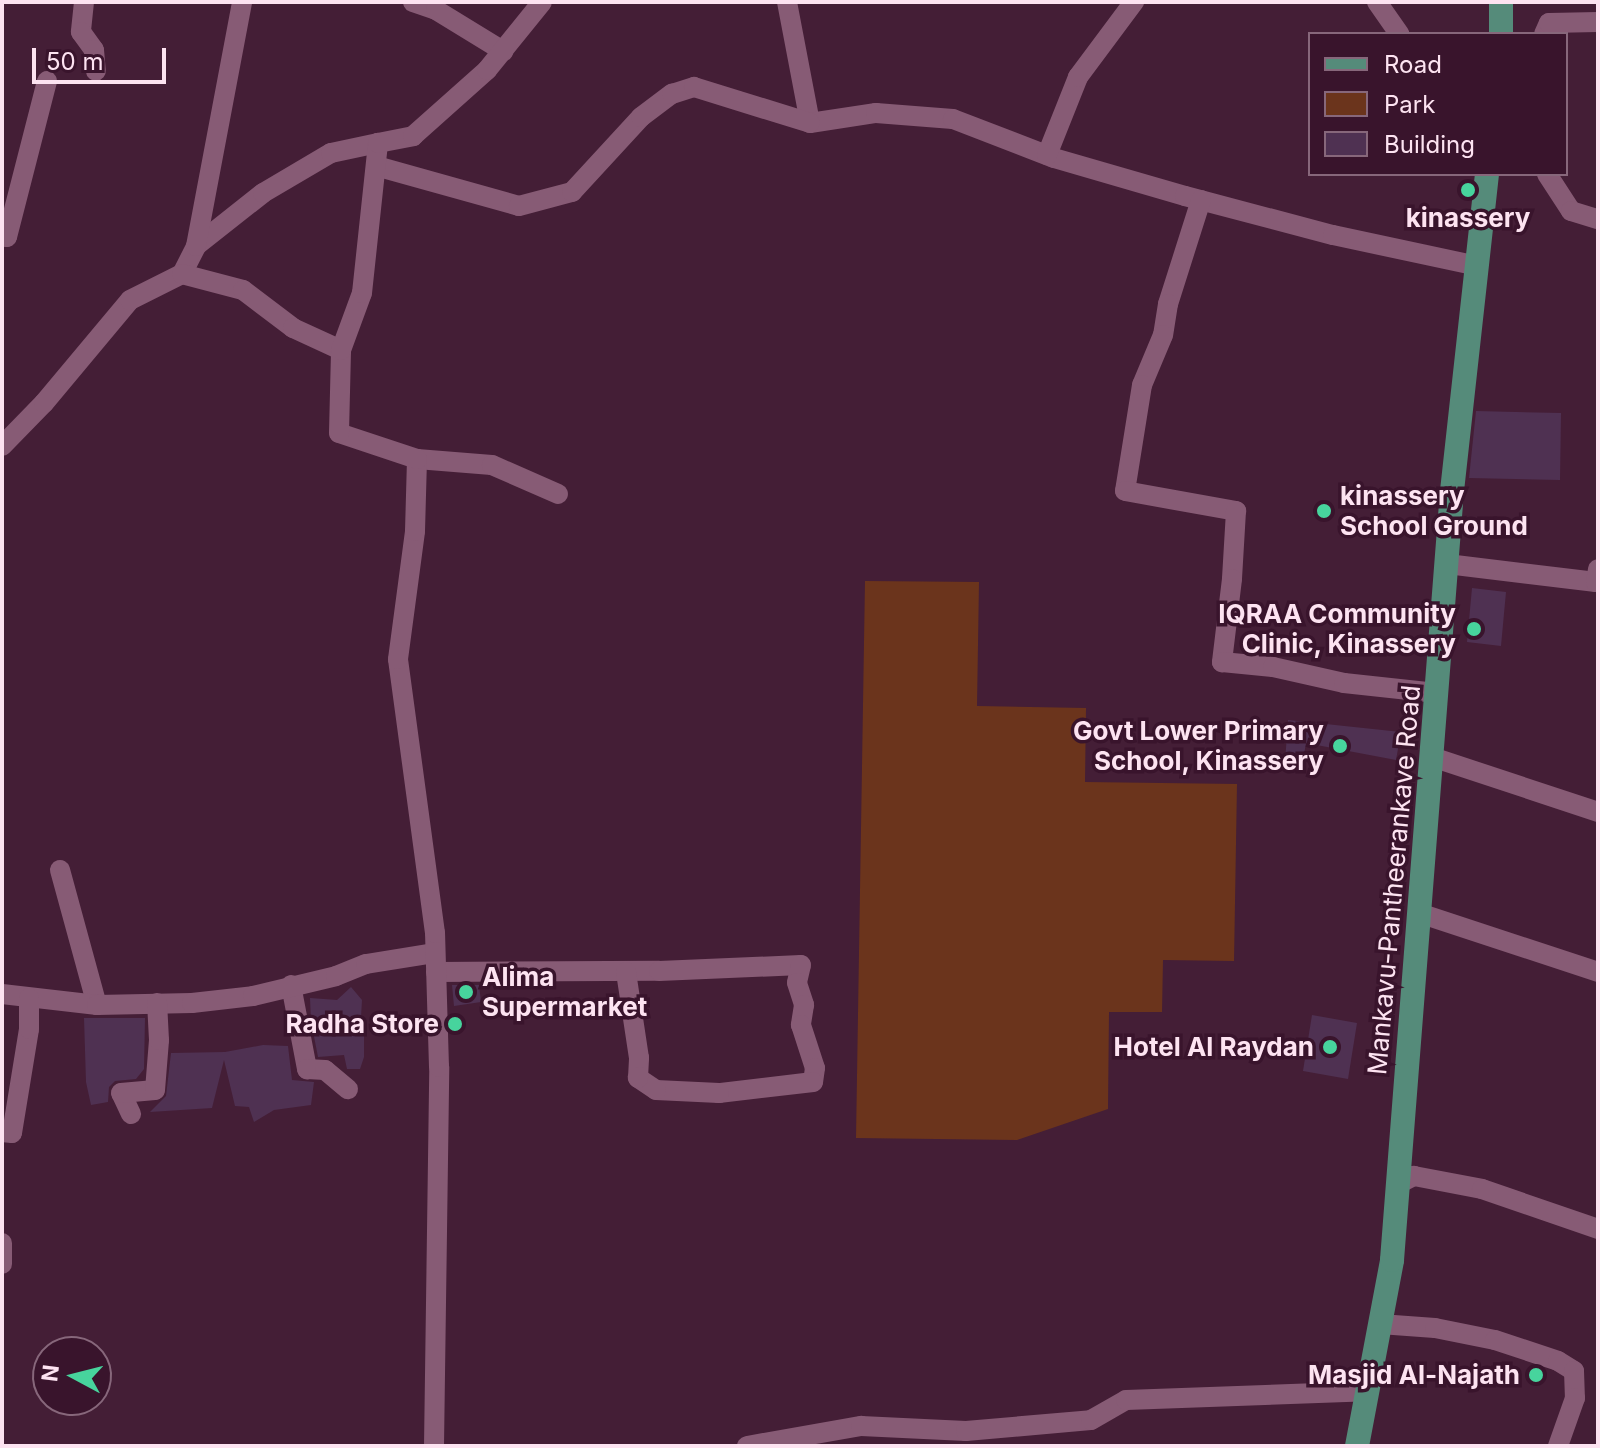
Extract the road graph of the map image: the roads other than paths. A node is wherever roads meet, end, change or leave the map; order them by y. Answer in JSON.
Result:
{"nodes":[{"id":1,"x":84,"y":2,"type":"edge"},
{"id":2,"x":242,"y":2,"type":"edge"},
{"id":3,"x":413,"y":2,"type":"edge"},
{"id":4,"x":542,"y":2,"type":"edge"},
{"id":5,"x":787,"y":2,"type":"edge"},
{"id":6,"x":1134,"y":2,"type":"edge"},
{"id":7,"x":1377,"y":2,"type":"edge"},
{"id":8,"x":1501,"y":2,"type":"edge"},
{"id":9,"x":1598,"y":22,"type":"edge"},
{"id":10,"x":1398,"y":32,"type":"edge"},
{"id":11,"x":1501,"y":32,"type":"edge"},
{"id":12,"x":1545,"y":32,"type":"edge"},
{"id":13,"x":503,"y":51,"type":"junction"},
{"id":14,"x":96,"y":71,"type":"dead end"},
{"id":15,"x":47,"y":81,"type":"dead end"},
{"id":16,"x":810,"y":123,"type":"junction"},
{"id":17,"x":378,"y":143,"type":"junction"},
{"id":18,"x":1047,"y":155,"type":"junction"},
{"id":19,"x":376,"y":166,"type":"junction"},
{"id":20,"x":1487,"y":176,"type":"edge"},
{"id":21,"x":1548,"y":176,"type":"edge"},
{"id":22,"x":1201,"y":200,"type":"junction"},
{"id":23,"x":1598,"y":219,"type":"edge"},
{"id":24,"x":2,"y":236,"type":"edge"},
{"id":25,"x":196,"y":246,"type":"junction"},
{"id":26,"x":1477,"y":266,"type":"junction"},
{"id":27,"x":182,"y":274,"type":"junction"},
{"id":28,"x":341,"y":350,"type":"junction"},
{"id":29,"x":2,"y":446,"type":"edge"},
{"id":30,"x":417,"y":459,"type":"junction"},
{"id":31,"x":558,"y":494,"type":"dead end"},
{"id":32,"x":1447,"y":564,"type":"junction"},
{"id":33,"x":1597,"y":578,"type":"edge"},
{"id":34,"x":1436,"y":693,"type":"junction"},
{"id":35,"x":1432,"y":757,"type":"junction"},
{"id":36,"x":1598,"y":812,"type":"edge"},
{"id":37,"x":60,"y":870,"type":"dead end"},
{"id":38,"x":1419,"y":913,"type":"junction"},
{"id":39,"x":436,"y":963,"type":"junction"},
{"id":40,"x":626,"y":972,"type":"junction"},
{"id":41,"x":1598,"y":972,"type":"edge"},
{"id":42,"x":291,"y":985,"type":"junction"},
{"id":43,"x":2,"y":994,"type":"edge"},
{"id":44,"x":29,"y":998,"type":"junction"},
{"id":45,"x":157,"y":1003,"type":"junction"},
{"id":46,"x":97,"y":1005,"type":"junction"},
{"id":47,"x":348,"y":1089,"type":"dead end"},
{"id":48,"x":131,"y":1114,"type":"dead end"},
{"id":49,"x":2,"y":1132,"type":"edge"},
{"id":50,"x":1398,"y":1184,"type":"junction"},
{"id":51,"x":1598,"y":1229,"type":"edge"},
{"id":52,"x":2,"y":1243,"type":"edge"},
{"id":53,"x":2,"y":1264,"type":"edge"},
{"id":54,"x":1380,"y":1324,"type":"junction"},
{"id":55,"x":1367,"y":1391,"type":"junction"},
{"id":56,"x":857,"y":1437,"type":"edge"},
{"id":57,"x":434,"y":1446,"type":"edge"},
{"id":58,"x":747,"y":1446,"type":"edge"},
{"id":59,"x":1357,"y":1446,"type":"edge"},
{"id":60,"x":1558,"y":1446,"type":"edge"}],
"edges":[{"from":1,"to":14,"type":"street"},
{"from":2,"to":25,"type":"street"},
{"from":3,"to":13,"type":"street"},
{"from":4,"to":13,"type":"street"},
{"from":5,"to":16,"type":"street"},
{"from":6,"to":18,"type":"street"},
{"from":7,"to":10,"type":"street"},
{"from":8,"to":11,"type":"main road"},
{"from":9,"to":12,"type":"street"},
{"from":13,"to":17,"type":"street"},
{"from":15,"to":24,"type":"street"},
{"from":16,"to":18,"type":"street"},
{"from":16,"to":19,"type":"street"},
{"from":17,"to":19,"type":"street"},
{"from":17,"to":25,"type":"street"},
{"from":18,"to":22,"type":"street"},
{"from":19,"to":28,"type":"street"},
{"from":20,"to":26,"type":"main road","name":"Mankavu-Pantheerankave Road"},
{"from":21,"to":23,"type":"street"},
{"from":22,"to":26,"type":"street"},
{"from":22,"to":34,"type":"street"},
{"from":25,"to":27,"type":"street"},
{"from":26,"to":32,"type":"main road","name":"Mankavu-Pantheerankave Road"},
{"from":27,"to":28,"type":"street"},
{"from":27,"to":29,"type":"street"},
{"from":28,"to":30,"type":"street"},
{"from":30,"to":31,"type":"street"},
{"from":30,"to":39,"type":"street"},
{"from":32,"to":33,"type":"street"},
{"from":32,"to":34,"type":"main road","name":"Mankavu-Pantheerankave Road"},
{"from":34,"to":35,"type":"main road","name":"Mankavu-Pantheerankave Road"},
{"from":35,"to":36,"type":"street"},
{"from":35,"to":38,"type":"main road","name":"Mankavu-Pantheerankave Road"},
{"from":37,"to":46,"type":"street"},
{"from":38,"to":41,"type":"street"},
{"from":38,"to":50,"type":"main road","name":"Mankavu-Pantheerankave Road"},
{"from":39,"to":40,"type":"street"},
{"from":39,"to":42,"type":"street"},
{"from":39,"to":57,"type":"street"},
{"from":40,"to":40,"type":"street"},
{"from":42,"to":45,"type":"street"},
{"from":42,"to":47,"type":"street"},
{"from":43,"to":44,"type":"street"},
{"from":44,"to":46,"type":"street"},
{"from":44,"to":49,"type":"street"},
{"from":45,"to":46,"type":"street"},
{"from":45,"to":48,"type":"street"},
{"from":50,"to":51,"type":"street"},
{"from":50,"to":54,"type":"main road","name":"Mankavu-Pantheerankave Road"},
{"from":52,"to":53,"type":"street"},
{"from":54,"to":55,"type":"main road","name":"Mankavu-Pantheerankave Road"},
{"from":54,"to":60,"type":"street"},
{"from":55,"to":56,"type":"street"},
{"from":55,"to":59,"type":"main road","name":"Mankavu-Pantheerankave Road"},
{"from":56,"to":58,"type":"street"}]}
